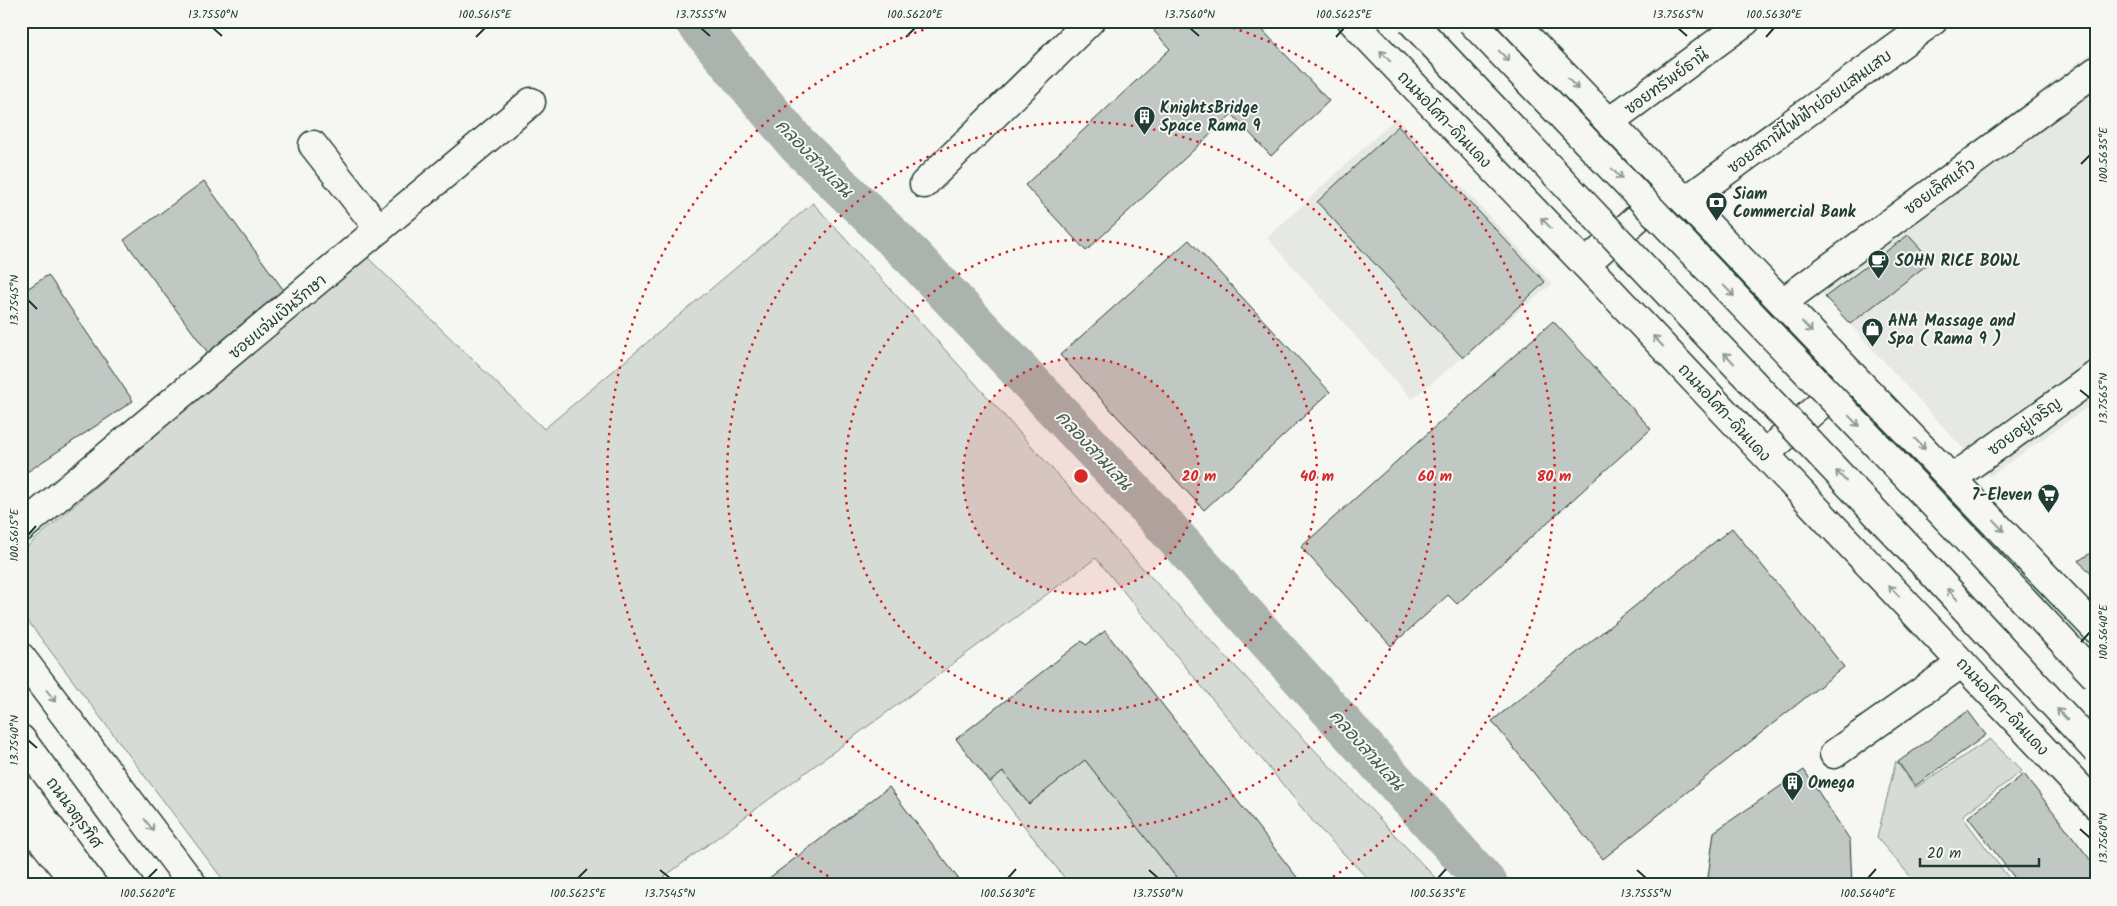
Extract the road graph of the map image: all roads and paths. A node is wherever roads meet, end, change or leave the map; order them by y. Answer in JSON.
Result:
{"nodes":[{"id":1,"x":1090,"y":21,"type":"edge"},
{"id":2,"x":1352,"y":21,"type":"edge"},
{"id":3,"x":1411,"y":21,"type":"edge"},
{"id":4,"x":1471,"y":21,"type":"edge"},
{"id":5,"x":1512,"y":21,"type":"edge"},
{"id":6,"x":1746,"y":21,"type":"edge"},
{"id":7,"x":1933,"y":21,"type":"edge"},
{"id":8,"x":2096,"y":70,"type":"edge"},
{"id":9,"x":531,"y":102,"type":"dead end"},
{"id":10,"x":1609,"y":122,"type":"junction"},
{"id":11,"x":313,"y":145,"type":"dead end"},
{"id":12,"x":924,"y":184,"type":"dead end"},
{"id":13,"x":1678,"y":195,"type":"junction"},
{"id":14,"x":380,"y":230,"type":"junction"},
{"id":15,"x":1585,"y":264,"type":"junction"},
{"id":16,"x":1784,"y":302,"type":"junction"},
{"id":17,"x":2096,"y":375,"type":"edge"},
{"id":18,"x":1853,"y":376,"type":"junction"},
{"id":19,"x":1765,"y":454,"type":"junction"},
{"id":20,"x":1953,"y":478,"type":"junction"},
{"id":21,"x":21,"y":528,"type":"edge"},
{"id":22,"x":2096,"y":629,"type":"edge"},
{"id":23,"x":21,"y":657,"type":"edge"},
{"id":24,"x":1962,"y":663,"type":"junction"},
{"id":25,"x":2096,"y":677,"type":"edge"},
{"id":26,"x":21,"y":740,"type":"edge"},
{"id":27,"x":2096,"y":750,"type":"edge"},
{"id":28,"x":1834,"y":754,"type":"dead end"},
{"id":29,"x":2096,"y":804,"type":"edge"},
{"id":30,"x":21,"y":861,"type":"edge"},
{"id":31,"x":40,"y":885,"type":"edge"},
{"id":32,"x":129,"y":885,"type":"edge"},
{"id":33,"x":194,"y":885,"type":"edge"}],
"edges":[{"from":1,"to":12,"type":"main road"},
{"from":15,"to":2,"type":"main road","name":"ถนนอโศก-ดินแดง","one_way":true},
{"from":27,"to":3,"type":"main road","one_way":true,"bridge":true},
{"from":4,"to":25,"type":"main road","one_way":true,"bridge":true},
{"from":5,"to":10,"type":"main road","one_way":true},
{"from":6,"to":10,"type":"main road","name":"ซอยทรัพย์ธานี"},
{"from":7,"to":13,"type":"main road","name":"ซอยสถานีไฟฟ้าย่อยแสนแสบ"},
{"from":8,"to":16,"type":"main road","name":"ซอยเลิศแก้ว"},
{"from":9,"to":14,"type":"main road","name":"ซอยแจ่มเงินรักษา"},
{"from":10,"to":13,"type":"main road"},
{"from":11,"to":14,"type":"main road"},
{"from":13,"to":15,"type":"main road","name":"ซอยสถานีไฟฟ้าย่อยแสนแสบ"},
{"from":13,"to":16,"type":"main road"},
{"from":14,"to":21,"type":"main road","name":"ซอยแจ่มเงินรักษา"},
{"from":19,"to":15,"type":"main road","name":"ถนนอโศก-ดินแดง","one_way":true},
{"from":16,"to":18,"type":"main road","one_way":true},
{"from":17,"to":20,"type":"main road","name":"ซอยอยู่เจริญ"},
{"from":18,"to":19,"type":"main road"},
{"from":18,"to":20,"type":"main road","one_way":true},
{"from":24,"to":19,"type":"main road","name":"ถนนอโศก-ดินแดง","one_way":true},
{"from":20,"to":22,"type":"main road","one_way":true},
{"from":23,"to":33,"type":"main road","one_way":true},
{"from":24,"to":28,"type":"main road"},
{"from":24,"to":29,"type":"main road","name":"ถนนอโศก-ดินแดง"},
{"from":26,"to":32,"type":"main road","name":"ถนนจตุรทิศ"},
{"from":30,"to":31,"type":"main road"}]}
